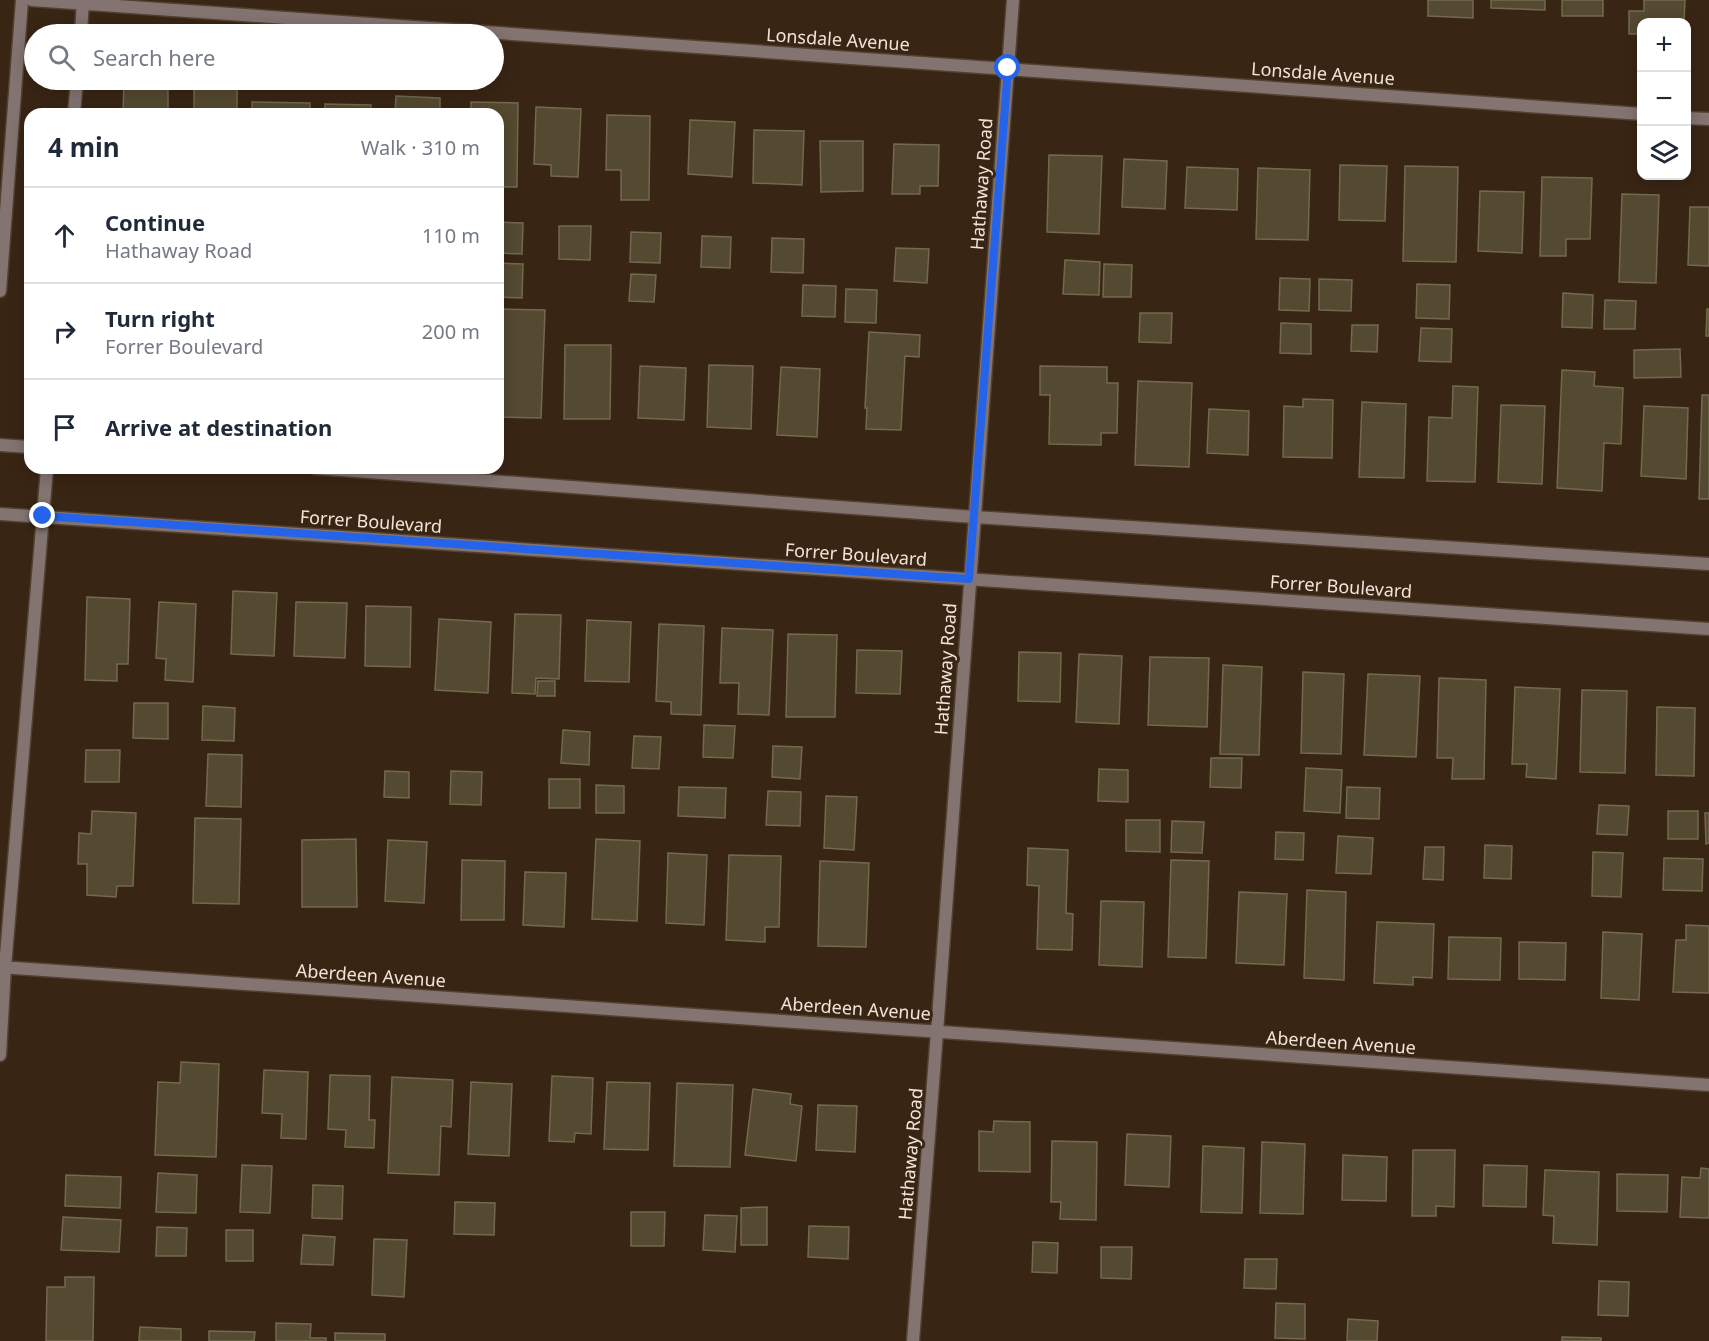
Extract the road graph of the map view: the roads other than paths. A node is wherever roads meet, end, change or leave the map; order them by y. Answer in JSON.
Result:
{"nodes":[{"id":1,"x":22,"y":0,"type":"edge"},
{"id":2,"x":32,"y":0,"type":"edge"},
{"id":3,"x":1013,"y":0,"type":"edge"},
{"id":4,"x":83,"y":2,"type":"edge"},
{"id":5,"x":82,"y":24,"type":"edge"},
{"id":6,"x":391,"y":24,"type":"edge"},
{"id":7,"x":504,"y":32,"type":"edge"},
{"id":8,"x":1008,"y":68,"type":"junction"},
{"id":9,"x":76,"y":90,"type":"edge"},
{"id":10,"x":75,"y":108,"type":"edge"},
{"id":11,"x":1637,"y":114,"type":"edge"},
{"id":12,"x":1691,"y":118,"type":"edge"},
{"id":13,"x":1709,"y":119,"type":"edge"},
{"id":14,"x":0,"y":291,"type":"edge"},
{"id":15,"x":0,"y":445,"type":"edge"},
{"id":16,"x":24,"y":447,"type":"edge"},
{"id":17,"x":46,"y":474,"type":"edge"},
{"id":18,"x":397,"y":474,"type":"edge"},
{"id":19,"x":0,"y":514,"type":"edge"},
{"id":20,"x":43,"y":516,"type":"junction"},
{"id":21,"x":974,"y":516,"type":"junction"},
{"id":22,"x":1709,"y":564,"type":"edge"},
{"id":23,"x":969,"y":579,"type":"junction"},
{"id":24,"x":1709,"y":629,"type":"edge"},
{"id":25,"x":3,"y":967,"type":"edge"},
{"id":26,"x":937,"y":1032,"type":"junction"},
{"id":27,"x":0,"y":1054,"type":"edge"},
{"id":28,"x":1709,"y":1085,"type":"edge"},
{"id":29,"x":913,"y":1341,"type":"edge"}],
"edges":[{"from":1,"to":14,"type":"street"},
{"from":2,"to":4,"type":"street","name":"Lonsdale Avenue"},
{"from":3,"to":8,"type":"street","name":"Hathaway Road"},
{"from":4,"to":5,"type":"street"},
{"from":4,"to":6,"type":"street","name":"Lonsdale Avenue"},
{"from":7,"to":8,"type":"street","name":"Lonsdale Avenue"},
{"from":8,"to":11,"type":"street","name":"Lonsdale Avenue"},
{"from":8,"to":21,"type":"street","name":"Hathaway Road"},
{"from":9,"to":10,"type":"street"},
{"from":12,"to":13,"type":"street"},
{"from":15,"to":16,"type":"street"},
{"from":17,"to":20,"type":"street"},
{"from":18,"to":21,"type":"street"},
{"from":19,"to":20,"type":"street","name":"Forrer Boulevard"},
{"from":20,"to":23,"type":"street","name":"Forrer Boulevard"},
{"from":20,"to":25,"type":"street"},
{"from":21,"to":22,"type":"street"},
{"from":21,"to":23,"type":"street","name":"Hathaway Road"},
{"from":23,"to":24,"type":"street","name":"Forrer Boulevard"},
{"from":23,"to":26,"type":"street","name":"Hathaway Road"},
{"from":25,"to":26,"type":"street","name":"Aberdeen Avenue"},
{"from":25,"to":27,"type":"street"},
{"from":26,"to":28,"type":"street","name":"Aberdeen Avenue"},
{"from":26,"to":29,"type":"street","name":"Hathaway Road"}]}
